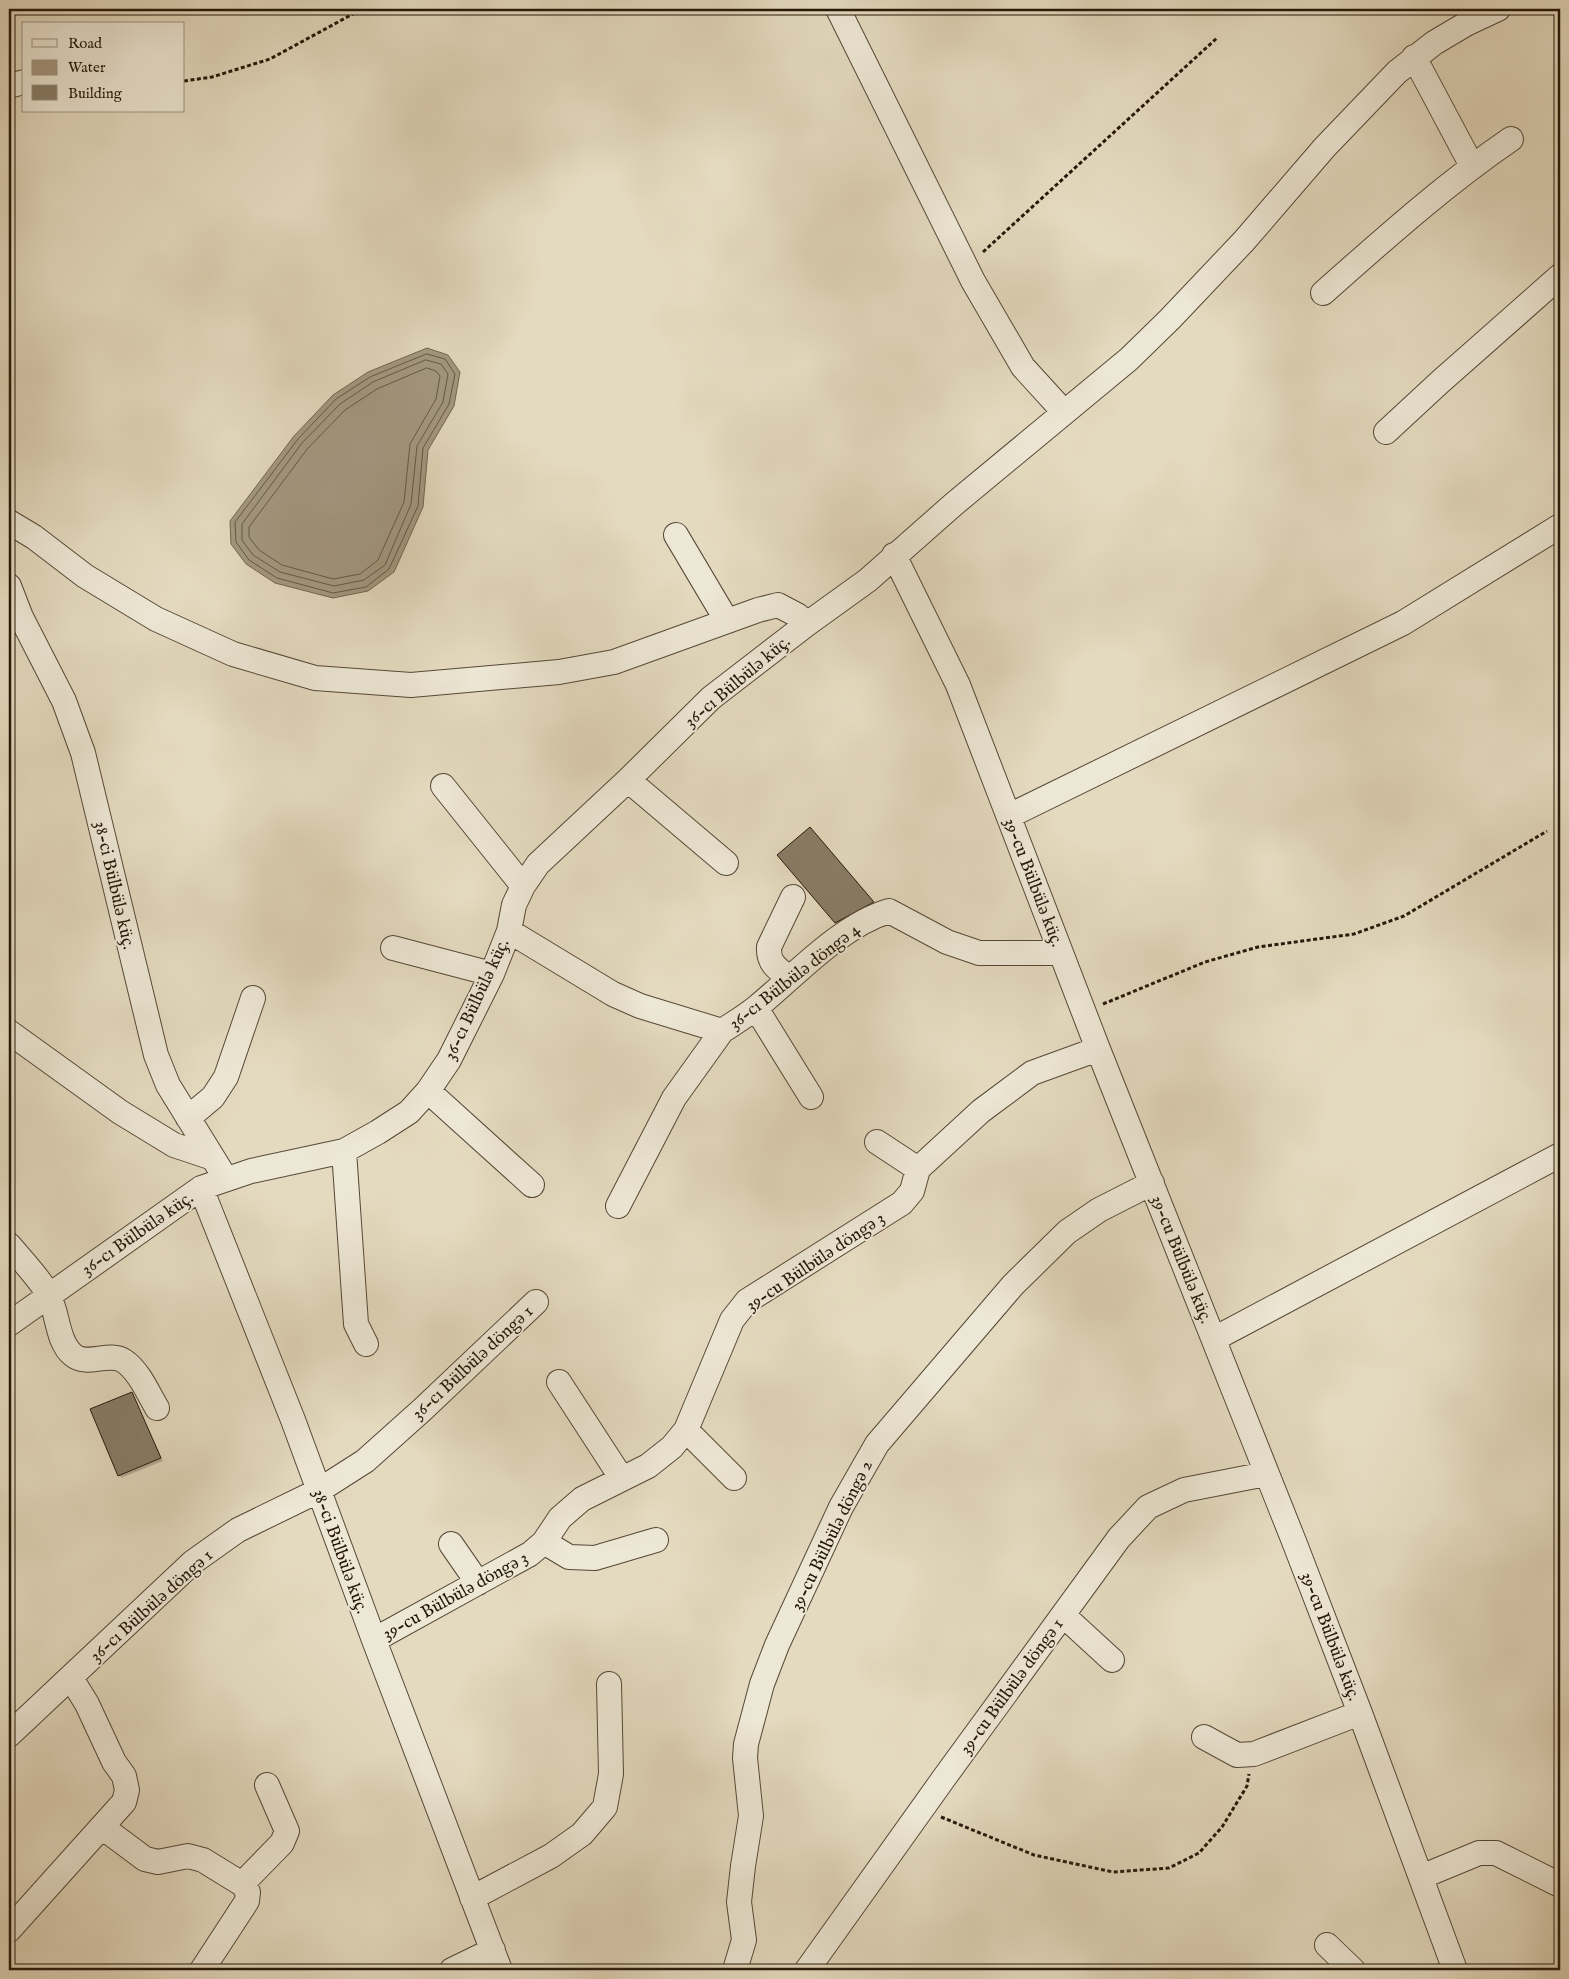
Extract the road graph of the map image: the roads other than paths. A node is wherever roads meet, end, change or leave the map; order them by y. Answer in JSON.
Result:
{"nodes":[{"id":1,"x":838,"y":9,"type":"edge"},
{"id":2,"x":1498,"y":9,"type":"edge"},
{"id":3,"x":1414,"y":57,"type":"junction"},
{"id":4,"x":22,"y":83,"type":"edge"},
{"id":5,"x":9,"y":86,"type":"edge"},
{"id":6,"x":1511,"y":138,"type":"dead end"},
{"id":7,"x":1472,"y":166,"type":"junction"},
{"id":8,"x":1560,"y":276,"type":"edge"},
{"id":9,"x":1323,"y":293,"type":"dead end"},
{"id":10,"x":1064,"y":412,"type":"junction"},
{"id":11,"x":1386,"y":432,"type":"dead end"},
{"id":12,"x":9,"y":522,"type":"edge"},
{"id":13,"x":1560,"y":526,"type":"edge"},
{"id":14,"x":676,"y":535,"type":"dead end"},
{"id":15,"x":894,"y":555,"type":"junction"},
{"id":16,"x":9,"y":586,"type":"edge"},
{"id":17,"x":727,"y":621,"type":"junction"},
{"id":18,"x":806,"y":624,"type":"junction"},
{"id":19,"x":628,"y":780,"type":"junction"},
{"id":20,"x":443,"y":786,"type":"dead end"},
{"id":21,"x":1009,"y":816,"type":"junction"},
{"id":22,"x":726,"y":863,"type":"dead end"},
{"id":23,"x":523,"y":886,"type":"junction"},
{"id":24,"x":793,"y":897,"type":"dead end"},
{"id":25,"x":508,"y":931,"type":"junction"},
{"id":26,"x":393,"y":948,"type":"dead end"},
{"id":27,"x":1061,"y":953,"type":"junction"},
{"id":28,"x":492,"y":974,"type":"junction"},
{"id":29,"x":790,"y":978,"type":"junction"},
{"id":30,"x":253,"y":998,"type":"dead end"},
{"id":31,"x":756,"y":1008,"type":"junction"},
{"id":32,"x":722,"y":1031,"type":"junction"},
{"id":33,"x":9,"y":1032,"type":"edge"},
{"id":34,"x":1098,"y":1050,"type":"junction"},
{"id":35,"x":428,"y":1091,"type":"junction"},
{"id":36,"x":811,"y":1097,"type":"dead end"},
{"id":37,"x":188,"y":1118,"type":"junction"},
{"id":38,"x":877,"y":1142,"type":"dead end"},
{"id":39,"x":344,"y":1150,"type":"junction"},
{"id":40,"x":1560,"y":1155,"type":"edge"},
{"id":41,"x":213,"y":1158,"type":"junction"},
{"id":42,"x":918,"y":1169,"type":"junction"},
{"id":43,"x":226,"y":1179,"type":"junction"},
{"id":44,"x":1152,"y":1184,"type":"junction"},
{"id":45,"x":532,"y":1185,"type":"dead end"},
{"id":46,"x":201,"y":1188,"type":"junction"},
{"id":47,"x":618,"y":1206,"type":"dead end"},
{"id":48,"x":9,"y":1245,"type":"edge"},
{"id":49,"x":49,"y":1295,"type":"junction"},
{"id":50,"x":536,"y":1302,"type":"dead end"},
{"id":51,"x":9,"y":1324,"type":"edge"},
{"id":52,"x":1214,"y":1340,"type":"junction"},
{"id":53,"x":366,"y":1344,"type":"dead end"},
{"id":54,"x":559,"y":1382,"type":"dead end"},
{"id":55,"x":157,"y":1408,"type":"dead end"},
{"id":56,"x":686,"y":1430,"type":"junction"},
{"id":57,"x":1266,"y":1474,"type":"junction"},
{"id":58,"x":734,"y":1478,"type":"dead end"},
{"id":59,"x":622,"y":1479,"type":"junction"},
{"id":60,"x":318,"y":1491,"type":"junction"},
{"id":61,"x":656,"y":1540,"type":"dead end"},
{"id":62,"x":544,"y":1542,"type":"junction"},
{"id":63,"x":451,"y":1544,"type":"dead end"},
{"id":64,"x":478,"y":1583,"type":"junction"},
{"id":65,"x":1062,"y":1615,"type":"junction"},
{"id":66,"x":374,"y":1640,"type":"junction"},
{"id":67,"x":1112,"y":1660,"type":"dead end"},
{"id":68,"x":71,"y":1678,"type":"junction"},
{"id":69,"x":609,"y":1684,"type":"dead end"},
{"id":70,"x":1360,"y":1713,"type":"junction"},
{"id":71,"x":9,"y":1735,"type":"edge"},
{"id":72,"x":1204,"y":1737,"type":"dead end"},
{"id":73,"x":267,"y":1785,"type":"dead end"},
{"id":74,"x":102,"y":1827,"type":"junction"},
{"id":75,"x":1421,"y":1877,"type":"junction"},
{"id":76,"x":242,"y":1884,"type":"junction"},
{"id":77,"x":1560,"y":1885,"type":"edge"},
{"id":78,"x":472,"y":1898,"type":"junction"},
{"id":79,"x":9,"y":1930,"type":"edge"},
{"id":80,"x":1327,"y":1945,"type":"dead end"},
{"id":81,"x":496,"y":1960,"type":"edge"},
{"id":82,"x":202,"y":1970,"type":"edge"},
{"id":83,"x":452,"y":1970,"type":"edge"},
{"id":84,"x":735,"y":1970,"type":"edge"},
{"id":85,"x":807,"y":1970,"type":"edge"},
{"id":86,"x":1353,"y":1970,"type":"edge"},
{"id":87,"x":1455,"y":1970,"type":"edge"}],
"edges":[{"from":1,"to":10,"type":"street"},
{"from":2,"to":3,"type":"street","name":"36-cı Bülbülə küç."},
{"from":3,"to":7,"type":"street"},
{"from":3,"to":10,"type":"street","name":"36-cı Bülbülə küç."},
{"from":4,"to":5,"type":"street"},
{"from":6,"to":7,"type":"street"},
{"from":7,"to":9,"type":"street"},
{"from":8,"to":11,"type":"street"},
{"from":10,"to":15,"type":"street","name":"36-cı Bülbülə küç."},
{"from":12,"to":17,"type":"street"},
{"from":13,"to":21,"type":"street"},
{"from":14,"to":17,"type":"street"},
{"from":15,"to":18,"type":"street","name":"36-cı Bülbülə küç."},
{"from":15,"to":21,"type":"street","name":"39-cu Bülbülə küç."},
{"from":16,"to":37,"type":"street","name":"38-ci Bülbülə küç."},
{"from":17,"to":18,"type":"street"},
{"from":18,"to":19,"type":"street","name":"36-cı Bülbülə küç."},
{"from":19,"to":22,"type":"street"},
{"from":19,"to":23,"type":"street","name":"36-cı Bülbülə küç."},
{"from":20,"to":23,"type":"street"},
{"from":21,"to":27,"type":"street","name":"39-cu Bülbülə küç."},
{"from":23,"to":25,"type":"street","name":"36-cı Bülbülə küç."},
{"from":24,"to":29,"type":"street"},
{"from":25,"to":28,"type":"street","name":"36-cı Bülbülə küç."},
{"from":25,"to":32,"type":"street","name":"36-cı Bülbülə döngə 4"},
{"from":26,"to":28,"type":"street"},
{"from":27,"to":29,"type":"street","name":"36-cı Bülbülə döngə 4"},
{"from":27,"to":34,"type":"street","name":"39-cu Bülbülə küç."},
{"from":28,"to":35,"type":"street","name":"36-cı Bülbülə küç."},
{"from":29,"to":31,"type":"street","name":"36-cı Bülbülə döngə 4"},
{"from":30,"to":37,"type":"street"},
{"from":31,"to":32,"type":"street","name":"36-cı Bülbülə döngə 4"},
{"from":31,"to":36,"type":"street"},
{"from":32,"to":47,"type":"street"},
{"from":33,"to":41,"type":"street"},
{"from":34,"to":42,"type":"street","name":"39-cu Bülbülə döngə 3"},
{"from":34,"to":44,"type":"street","name":"39-cu Bülbülə küç."},
{"from":35,"to":39,"type":"street","name":"36-cı Bülbülə küç."},
{"from":35,"to":45,"type":"street"},
{"from":37,"to":41,"type":"street","name":"38-ci Bülbülə küç."},
{"from":38,"to":42,"type":"street"},
{"from":39,"to":43,"type":"street","name":"36-cı Bülbülə küç."},
{"from":39,"to":53,"type":"street"},
{"from":40,"to":52,"type":"street"},
{"from":41,"to":43,"type":"street","name":"38-ci Bülbülə küç."},
{"from":42,"to":56,"type":"street","name":"39-cu Bülbülə döngə 3"},
{"from":43,"to":46,"type":"street","name":"36-cı Bülbülə küç."},
{"from":44,"to":52,"type":"street","name":"39-cu Bülbülə küç."},
{"from":44,"to":84,"type":"street","name":"39-cu Bülbülə döngə 2"},
{"from":46,"to":49,"type":"street","name":"36-cı Bülbülə küç."},
{"from":46,"to":60,"type":"street","name":"38-ci Bülbülə küç."},
{"from":48,"to":49,"type":"street"},
{"from":49,"to":51,"type":"street","name":"36-cı Bülbülə küç."},
{"from":49,"to":55,"type":"street"},
{"from":50,"to":60,"type":"street","name":"36-cı Bülbülə döngə 1"},
{"from":52,"to":57,"type":"street","name":"39-cu Bülbülə küç."},
{"from":54,"to":59,"type":"street"},
{"from":56,"to":58,"type":"street"},
{"from":56,"to":59,"type":"street","name":"39-cu Bülbülə döngə 3"},
{"from":57,"to":65,"type":"street","name":"39-cu Bülbülə döngə 1"},
{"from":57,"to":70,"type":"street","name":"39-cu Bülbülə küç."},
{"from":59,"to":62,"type":"street","name":"39-cu Bülbülə döngə 3"},
{"from":60,"to":66,"type":"street","name":"38-ci Bülbülə küç."},
{"from":60,"to":68,"type":"street","name":"36-cı Bülbülə döngə 1"},
{"from":61,"to":62,"type":"street"},
{"from":62,"to":64,"type":"street","name":"39-cu Bülbülə döngə 3"},
{"from":63,"to":64,"type":"street"},
{"from":64,"to":66,"type":"street","name":"39-cu Bülbülə döngə 3"},
{"from":65,"to":67,"type":"street"},
{"from":65,"to":85,"type":"street","name":"39-cu Bülbülə döngə 1"},
{"from":66,"to":78,"type":"street","name":"38-ci Bülbülə küç."},
{"from":68,"to":71,"type":"street","name":"36-cı Bülbülə döngə 1"},
{"from":68,"to":74,"type":"street"},
{"from":69,"to":78,"type":"street"},
{"from":70,"to":72,"type":"street"},
{"from":70,"to":75,"type":"street","name":"39-cu Bülbülə küç."},
{"from":73,"to":76,"type":"street"},
{"from":74,"to":76,"type":"street"},
{"from":74,"to":79,"type":"street"},
{"from":75,"to":77,"type":"street"},
{"from":75,"to":87,"type":"street","name":"39-cu Bülbülə küç."},
{"from":76,"to":82,"type":"street"},
{"from":78,"to":81,"type":"street","name":"38-ci Bülbülə küç."},
{"from":80,"to":86,"type":"street"},
{"from":81,"to":83,"type":"street"}]}
